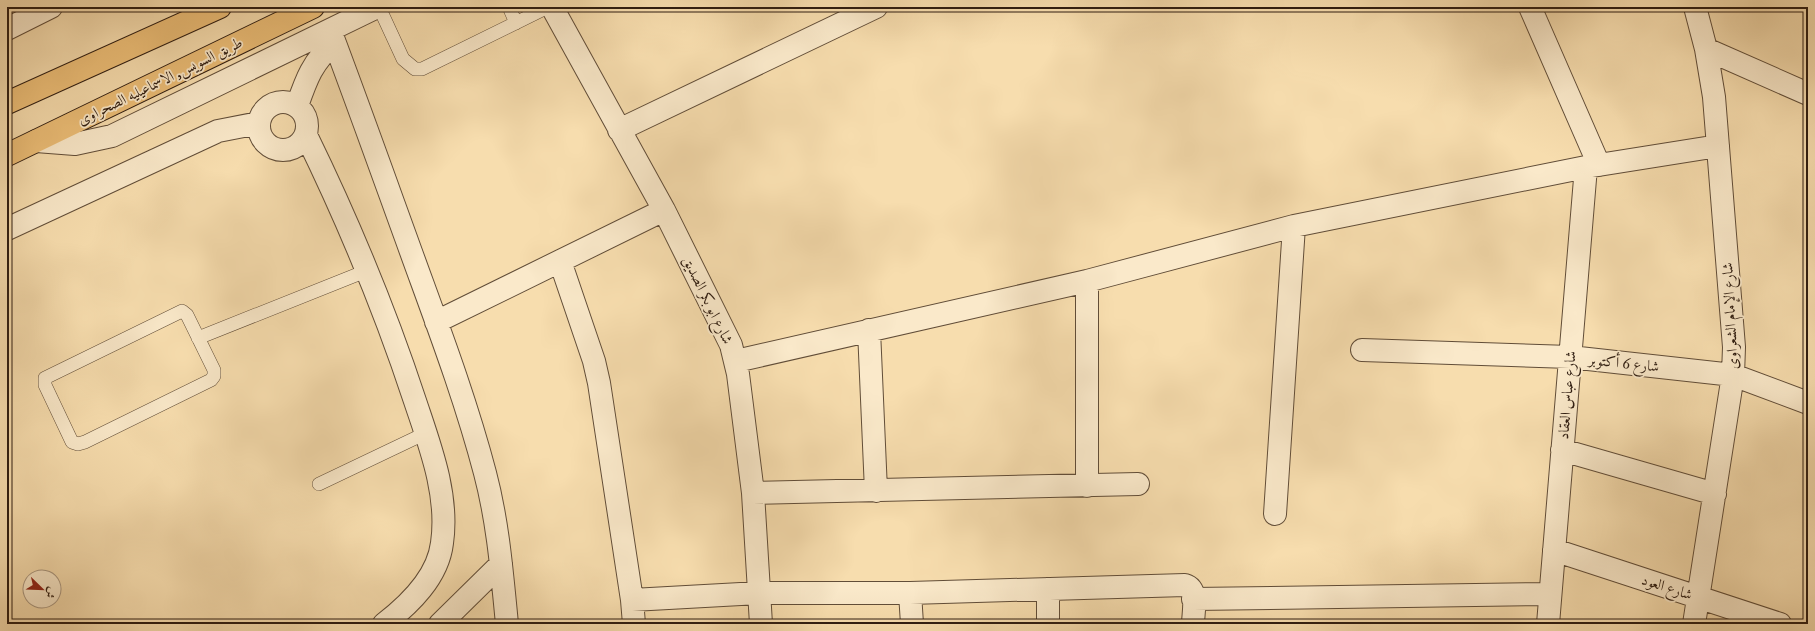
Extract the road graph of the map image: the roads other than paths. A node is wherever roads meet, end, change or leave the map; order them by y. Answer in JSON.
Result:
{"nodes":[{"id":1,"x":51,"y":7,"type":"edge"},
{"id":2,"x":220,"y":7,"type":"edge"},
{"id":3,"x":313,"y":7,"type":"edge"},
{"id":4,"x":378,"y":7,"type":"edge"},
{"id":5,"x":509,"y":7,"type":"edge"},
{"id":6,"x":548,"y":7,"type":"edge"},
{"id":7,"x":552,"y":7,"type":"edge"},
{"id":8,"x":876,"y":7,"type":"edge"},
{"id":9,"x":1530,"y":7,"type":"edge"},
{"id":10,"x":1695,"y":7,"type":"edge"},
{"id":11,"x":516,"y":23,"type":"junction"},
{"id":12,"x":7,"y":29,"type":"edge"},
{"id":13,"x":332,"y":36,"type":"junction"},
{"id":14,"x":1706,"y":49,"type":"junction"},
{"id":15,"x":1808,"y":94,"type":"edge"},
{"id":16,"x":7,"y":103,"type":"edge"},
{"id":17,"x":297,"y":106,"type":"junction"},
{"id":18,"x":259,"y":123,"type":"junction"},
{"id":19,"x":619,"y":130,"type":"junction"},
{"id":20,"x":306,"y":136,"type":"junction"},
{"id":21,"x":36,"y":142,"type":"junction"},
{"id":22,"x":1718,"y":146,"type":"junction"},
{"id":23,"x":7,"y":155,"type":"edge"},
{"id":24,"x":1593,"y":166,"type":"junction"},
{"id":25,"x":664,"y":210,"type":"junction"},
{"id":26,"x":1294,"y":226,"type":"junction"},
{"id":27,"x":7,"y":229,"type":"edge"},
{"id":28,"x":560,"y":261,"type":"junction"},
{"id":29,"x":366,"y":271,"type":"junction"},
{"id":30,"x":1087,"y":281,"type":"junction"},
{"id":31,"x":436,"y":322,"type":"junction"},
{"id":32,"x":869,"y":330,"type":"junction"},
{"id":33,"x":198,"y":338,"type":"junction"},
{"id":34,"x":1362,"y":350,"type":"dead end"},
{"id":35,"x":1570,"y":357,"type":"junction"},
{"id":36,"x":736,"y":361,"type":"junction"},
{"id":37,"x":1733,"y":375,"type":"junction"},
{"id":38,"x":1808,"y":403,"type":"edge"},
{"id":39,"x":426,"y":433,"type":"junction"},
{"id":40,"x":1562,"y":450,"type":"junction"},
{"id":41,"x":319,"y":484,"type":"dead end"},
{"id":42,"x":1138,"y":484,"type":"dead end"},
{"id":43,"x":1087,"y":486,"type":"junction"},
{"id":44,"x":876,"y":491,"type":"junction"},
{"id":45,"x":753,"y":494,"type":"junction"},
{"id":46,"x":1715,"y":494,"type":"junction"},
{"id":47,"x":1275,"y":514,"type":"dead end"},
{"id":48,"x":1554,"y":550,"type":"junction"},
{"id":49,"x":501,"y":564,"type":"junction"},
{"id":50,"x":1048,"y":589,"type":"junction"},
{"id":51,"x":759,"y":593,"type":"junction"},
{"id":52,"x":910,"y":593,"type":"junction"},
{"id":53,"x":1550,"y":594,"type":"junction"},
{"id":54,"x":1699,"y":598,"type":"junction"},
{"id":55,"x":1193,"y":599,"type":"junction"},
{"id":56,"x":632,"y":600,"type":"junction"},
{"id":57,"x":384,"y":624,"type":"edge"},
{"id":58,"x":440,"y":624,"type":"edge"},
{"id":59,"x":507,"y":624,"type":"edge"},
{"id":60,"x":634,"y":624,"type":"edge"},
{"id":61,"x":761,"y":624,"type":"edge"},
{"id":62,"x":912,"y":624,"type":"edge"},
{"id":63,"x":1048,"y":624,"type":"edge"},
{"id":64,"x":1193,"y":624,"type":"edge"},
{"id":65,"x":1548,"y":624,"type":"edge"},
{"id":66,"x":1694,"y":624,"type":"edge"},
{"id":67,"x":1780,"y":624,"type":"edge"}],
"edges":[{"from":1,"to":12,"type":"street"},
{"from":2,"to":16,"type":"highway"},
{"from":3,"to":21,"type":"highway","name":"طريق السويس, الاسماعيليه الصحراوى"},
{"from":4,"to":11,"type":"lane"},
{"from":4,"to":13,"type":"street"},
{"from":5,"to":11,"type":"lane"},
{"from":6,"to":11,"type":"lane"},
{"from":7,"to":19,"type":"street","name":"شارع ابو بكر الصديق"},
{"from":8,"to":19,"type":"street"},
{"from":9,"to":24,"type":"street"},
{"from":10,"to":14,"type":"street","name":"شارع الإمام الشعراوى"},
{"from":13,"to":17,"type":"street"},
{"from":13,"to":21,"type":"street"},
{"from":13,"to":31,"type":"street"},
{"from":14,"to":15,"type":"street"},
{"from":14,"to":22,"type":"street","name":"شارع الإمام الشعراوى"},
{"from":17,"to":18,"type":"street"},
{"from":17,"to":20,"type":"street"},
{"from":18,"to":20,"type":"street"},
{"from":18,"to":27,"type":"street"},
{"from":19,"to":25,"type":"street","name":"شارع ابو بكر الصديق"},
{"from":20,"to":29,"type":"street"},
{"from":21,"to":23,"type":"highway","name":"طريق السويس, الاسماعيليه الصحراوى"},
{"from":22,"to":24,"type":"street"},
{"from":22,"to":37,"type":"street","name":"شارع الإمام الشعراوى"},
{"from":24,"to":26,"type":"street"},
{"from":24,"to":35,"type":"street","name":"شارع عباس العقاد"},
{"from":25,"to":28,"type":"street"},
{"from":25,"to":36,"type":"street","name":"شارع ابو بكر الصديق"},
{"from":26,"to":30,"type":"street"},
{"from":26,"to":47,"type":"street"},
{"from":28,"to":31,"type":"street"},
{"from":28,"to":56,"type":"street"},
{"from":29,"to":33,"type":"lane"},
{"from":29,"to":39,"type":"street"},
{"from":30,"to":32,"type":"street"},
{"from":30,"to":43,"type":"street"},
{"from":31,"to":49,"type":"street"},
{"from":32,"to":36,"type":"street"},
{"from":32,"to":44,"type":"street"},
{"from":33,"to":33,"type":"lane"},
{"from":34,"to":35,"type":"street","name":"شارع 6 أكتوبر"},
{"from":35,"to":37,"type":"street","name":"شارع 6 أكتوبر"},
{"from":35,"to":40,"type":"street","name":"شارع عباس العقاد"},
{"from":36,"to":45,"type":"street","name":"شارع ابو بكر الصديق"},
{"from":37,"to":38,"type":"street","name":"شارع 6 أكتوبر"},
{"from":37,"to":46,"type":"street","name":"شارع الإمام الشعراوى"},
{"from":39,"to":41,"type":"lane"},
{"from":39,"to":57,"type":"street"},
{"from":40,"to":46,"type":"street"},
{"from":40,"to":48,"type":"street","name":"شارع عباس العقاد"},
{"from":42,"to":43,"type":"street"},
{"from":43,"to":44,"type":"street"},
{"from":44,"to":45,"type":"street"},
{"from":45,"to":51,"type":"street","name":"شارع ابو بكر الصديق"},
{"from":46,"to":54,"type":"street","name":"شارع الإمام الشعراوى"},
{"from":48,"to":53,"type":"street","name":"شارع عباس العقاد"},
{"from":48,"to":54,"type":"street","name":"شارع العود"},
{"from":49,"to":58,"type":"street"},
{"from":49,"to":59,"type":"street"},
{"from":50,"to":52,"type":"street"},
{"from":50,"to":55,"type":"street"},
{"from":50,"to":63,"type":"street"},
{"from":51,"to":52,"type":"street"},
{"from":51,"to":56,"type":"street"},
{"from":51,"to":61,"type":"street","name":"شارع ابو بكر الصديق"},
{"from":52,"to":62,"type":"street"},
{"from":53,"to":55,"type":"street"},
{"from":53,"to":65,"type":"street","name":"شارع عباس العقاد"},
{"from":54,"to":66,"type":"street","name":"شارع الإمام الشعراوى"},
{"from":54,"to":67,"type":"street","name":"شارع العود"},
{"from":55,"to":64,"type":"street"},
{"from":56,"to":60,"type":"street"}]}
